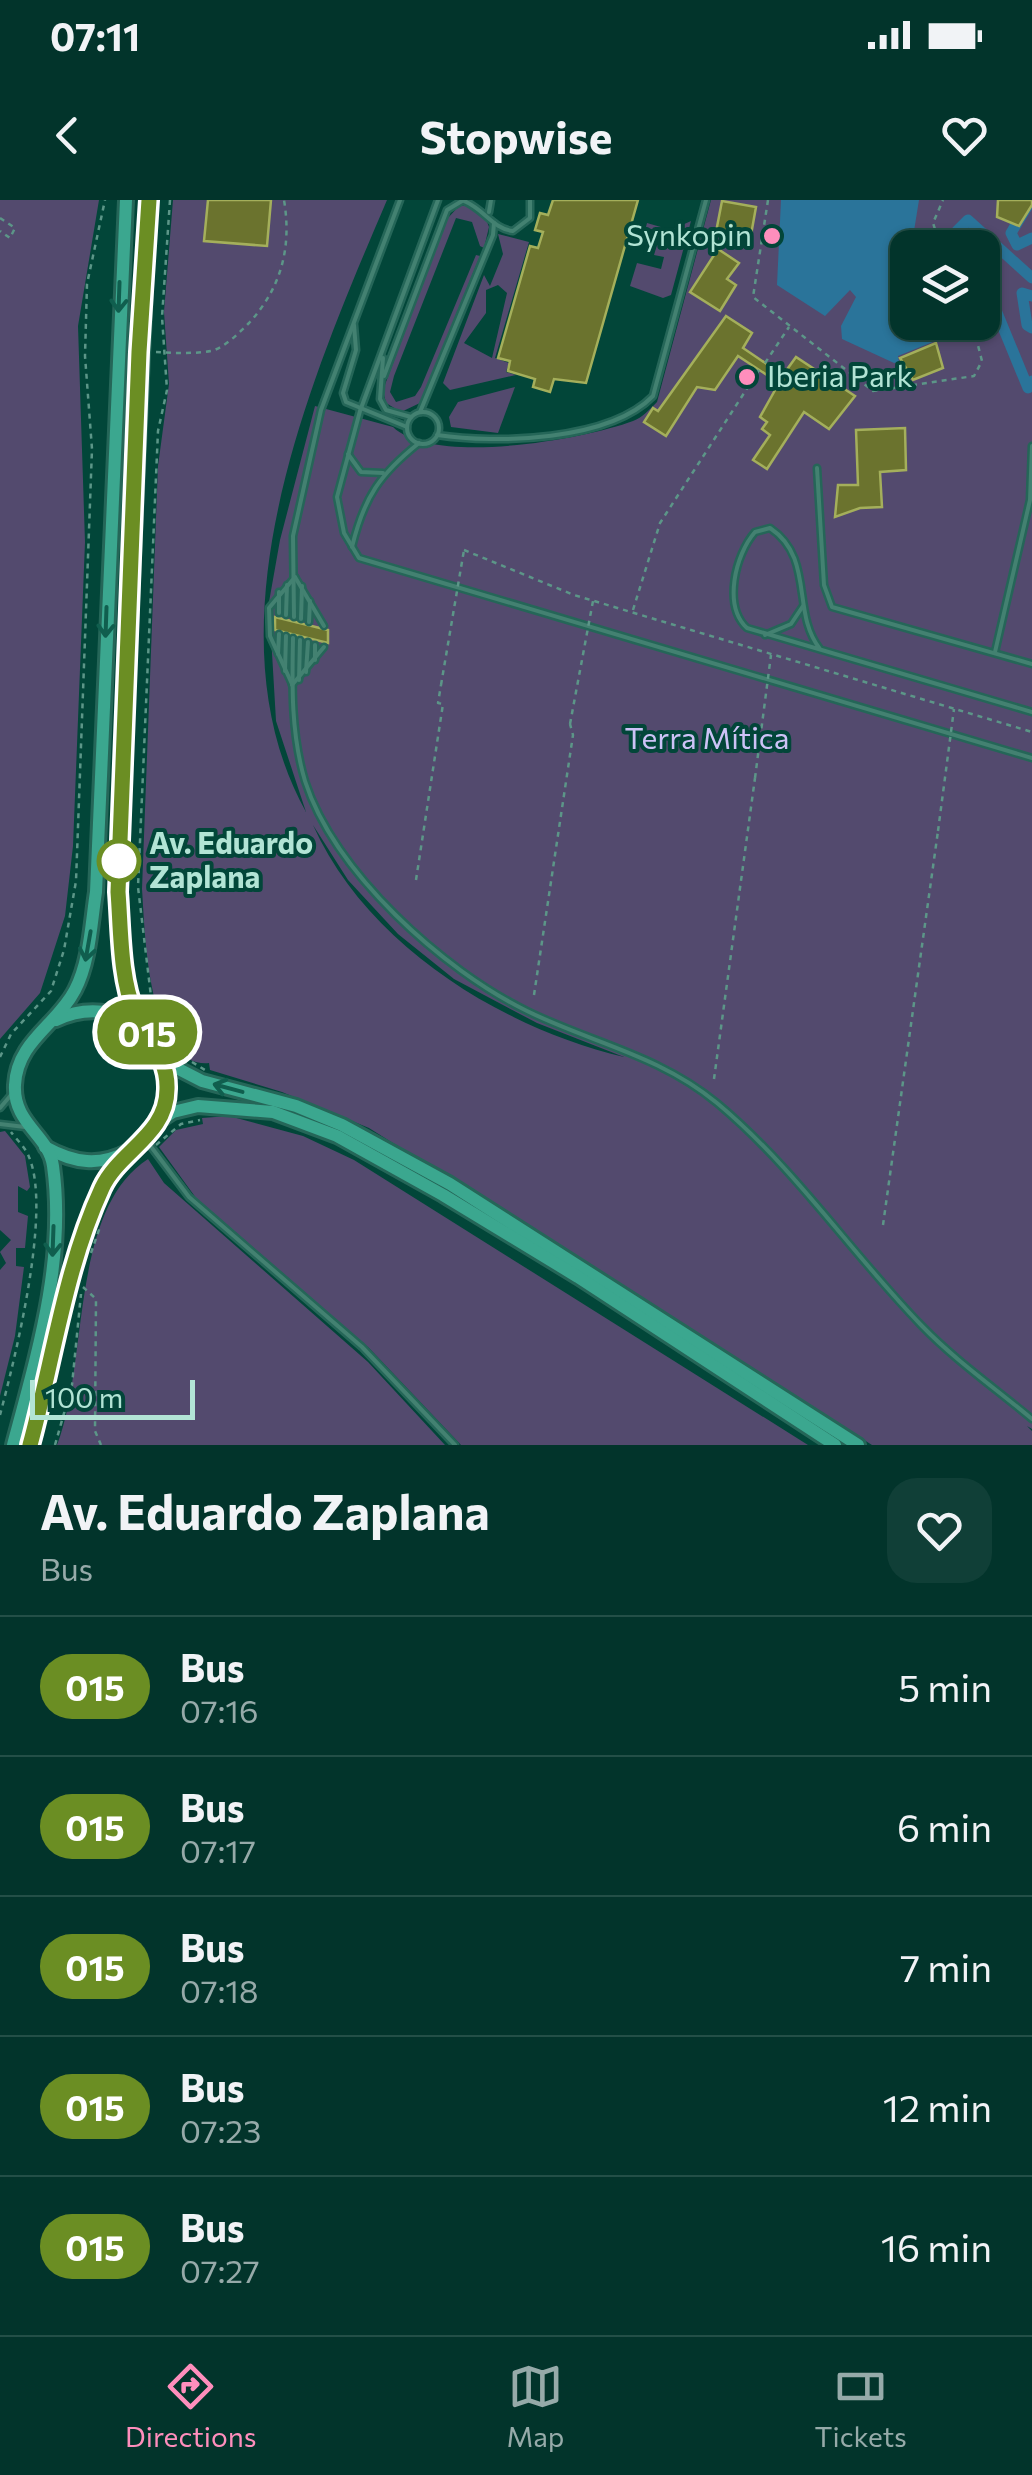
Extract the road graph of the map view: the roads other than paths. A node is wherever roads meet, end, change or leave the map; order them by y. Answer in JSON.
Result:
{"nodes":[{"id":1,"x":126,"y":200,"type":"edge"},
{"id":2,"x":149,"y":200,"type":"edge"},
{"id":3,"x":400,"y":200,"type":"edge"},
{"id":4,"x":438,"y":200,"type":"edge"},
{"id":5,"x":462,"y":200,"type":"edge"},
{"id":6,"x":491,"y":200,"type":"edge"},
{"id":7,"x":530,"y":200,"type":"edge"},
{"id":8,"x":706,"y":200,"type":"edge"},
{"id":9,"x":490,"y":217,"type":"junction"},
{"id":10,"x":494,"y":224,"type":"junction"},
{"id":11,"x":429,"y":258,"type":"junction"},
{"id":12,"x":414,"y":273,"type":"junction"},
{"id":13,"x":353,"y":320,"type":"junction"},
{"id":14,"x":383,"y":353,"type":"junction"},
{"id":15,"x":384,"y":376,"type":"junction"},
{"id":16,"x":360,"y":411,"type":"junction"},
{"id":17,"x":420,"y":412,"type":"junction"},
{"id":18,"x":411,"y":418,"type":"junction"},
{"id":19,"x":408,"y":427,"type":"junction"},
{"id":20,"x":437,"y":435,"type":"junction"},
{"id":21,"x":419,"y":443,"type":"junction"},
{"id":22,"x":1032,"y":446,"type":"edge"},
{"id":23,"x":348,"y":454,"type":"junction"},
{"id":24,"x":817,"y":468,"type":"dead end"},
{"id":25,"x":383,"y":473,"type":"junction"},
{"id":26,"x":352,"y":547,"type":"junction"},
{"id":27,"x":294,"y":577,"type":"junction"},
{"id":28,"x":287,"y":584,"type":"junction"},
{"id":29,"x":302,"y":586,"type":"junction"},
{"id":30,"x":279,"y":592,"type":"junction"},
{"id":31,"x":310,"y":596,"type":"junction"},
{"id":32,"x":805,"y":600,"type":"junction"},
{"id":33,"x":317,"y":611,"type":"junction"},
{"id":34,"x":279,"y":613,"type":"dead end"},
{"id":35,"x":286,"y":615,"type":"dead end"},
{"id":36,"x":294,"y":617,"type":"dead end"},
{"id":37,"x":301,"y":619,"type":"dead end"},
{"id":38,"x":309,"y":622,"type":"dead end"},
{"id":39,"x":316,"y":624,"type":"dead end"},
{"id":40,"x":324,"y":626,"type":"dead end"},
{"id":41,"x":278,"y":634,"type":"dead end"},
{"id":42,"x":765,"y":635,"type":"junction"},
{"id":43,"x":286,"y":636,"type":"dead end"},
{"id":44,"x":293,"y":638,"type":"dead end"},
{"id":45,"x":300,"y":640,"type":"dead end"},
{"id":46,"x":308,"y":642,"type":"dead end"},
{"id":47,"x":316,"y":645,"type":"dead end"},
{"id":48,"x":324,"y":647,"type":"dead end"},
{"id":49,"x":820,"y":650,"type":"junction"},
{"id":50,"x":994,"y":653,"type":"junction"},
{"id":51,"x":278,"y":657,"type":"junction"},
{"id":52,"x":315,"y":660,"type":"junction"},
{"id":53,"x":1032,"y":664,"type":"edge"},
{"id":54,"x":286,"y":672,"type":"junction"},
{"id":55,"x":306,"y":673,"type":"junction"},
{"id":56,"x":299,"y":680,"type":"junction"},
{"id":57,"x":292,"y":685,"type":"junction"},
{"id":58,"x":1032,"y":712,"type":"edge"},
{"id":59,"x":1032,"y":758,"type":"edge"},
{"id":60,"x":49,"y":1023,"type":"junction"},
{"id":61,"x":153,"y":1040,"type":"junction"},
{"id":62,"x":163,"y":1060,"type":"junction"},
{"id":63,"x":15,"y":1086,"type":"junction"},
{"id":64,"x":0,"y":1108,"type":"edge"},
{"id":65,"x":159,"y":1121,"type":"junction"},
{"id":66,"x":3,"y":1123,"type":"edge"},
{"id":67,"x":27,"y":1128,"type":"junction"},
{"id":68,"x":44,"y":1146,"type":"junction"},
{"id":69,"x":145,"y":1146,"type":"junction"},
{"id":70,"x":1032,"y":1419,"type":"edge"},
{"id":71,"x":13,"y":1445,"type":"edge"},
{"id":72,"x":30,"y":1445,"type":"edge"},
{"id":73,"x":455,"y":1445,"type":"edge"},
{"id":74,"x":835,"y":1445,"type":"edge"},
{"id":75,"x":858,"y":1445,"type":"edge"}],
"edges":[{"from":1,"to":60,"type":"main road","one_way":true},
{"from":2,"to":61,"type":"main road"},
{"from":3,"to":13,"type":"lane"},
{"from":4,"to":12,"type":"lane"},
{"from":5,"to":9,"type":"lane"},
{"from":5,"to":11,"type":"lane"},
{"from":6,"to":9,"type":"lane"},
{"from":7,"to":10,"type":"lane"},
{"from":8,"to":20,"type":"lane"},
{"from":9,"to":10,"type":"lane"},
{"from":10,"to":17,"type":"lane"},
{"from":11,"to":12,"type":"lane"},
{"from":11,"to":15,"type":"lane"},
{"from":12,"to":14,"type":"lane"},
{"from":13,"to":16,"type":"lane"},
{"from":13,"to":27,"type":"lane"},
{"from":14,"to":15,"type":"lane"},
{"from":14,"to":16,"type":"lane"},
{"from":15,"to":18,"type":"lane"},
{"from":16,"to":19,"type":"lane"},
{"from":16,"to":23,"type":"lane"},
{"from":17,"to":18,"type":"lane"},
{"from":17,"to":20,"type":"lane"},
{"from":18,"to":19,"type":"lane"},
{"from":19,"to":21,"type":"lane"},
{"from":20,"to":21,"type":"lane"},
{"from":21,"to":25,"type":"lane"},
{"from":22,"to":50,"type":"lane"},
{"from":23,"to":25,"type":"lane"},
{"from":23,"to":26,"type":"lane"},
{"from":24,"to":50,"type":"lane"},
{"from":25,"to":26,"type":"lane"},
{"from":26,"to":59,"type":"lane"},
{"from":27,"to":28,"type":"lane"},
{"from":27,"to":29,"type":"lane"},
{"from":27,"to":36,"type":"lane"},
{"from":28,"to":30,"type":"lane"},
{"from":28,"to":35,"type":"lane"},
{"from":29,"to":31,"type":"lane"},
{"from":29,"to":37,"type":"lane"},
{"from":30,"to":34,"type":"lane"},
{"from":30,"to":51,"type":"lane"},
{"from":31,"to":33,"type":"lane"},
{"from":31,"to":38,"type":"lane"},
{"from":32,"to":42,"type":"lane"},
{"from":32,"to":42,"type":"lane"},
{"from":32,"to":49,"type":"lane"},
{"from":33,"to":39,"type":"lane"},
{"from":33,"to":40,"type":"lane"},
{"from":41,"to":51,"type":"lane"},
{"from":42,"to":49,"type":"lane"},
{"from":43,"to":54,"type":"lane"},
{"from":44,"to":57,"type":"lane"},
{"from":45,"to":56,"type":"lane"},
{"from":46,"to":55,"type":"lane"},
{"from":47,"to":52,"type":"lane"},
{"from":48,"to":52,"type":"lane"},
{"from":49,"to":58,"type":"lane"},
{"from":50,"to":53,"type":"lane"},
{"from":51,"to":54,"type":"lane"},
{"from":52,"to":55,"type":"lane"},
{"from":54,"to":57,"type":"lane"},
{"from":55,"to":56,"type":"lane"},
{"from":56,"to":57,"type":"lane"},
{"from":57,"to":70,"type":"lane"},
{"from":60,"to":61,"type":"main road"},
{"from":60,"to":63,"type":"main road"},
{"from":61,"to":62,"type":"main road"},
{"from":62,"to":65,"type":"main road"},
{"from":75,"to":62,"type":"main road","one_way":true},
{"from":63,"to":64,"type":"lane"},
{"from":63,"to":67,"type":"main road"},
{"from":65,"to":69,"type":"main road"},
{"from":65,"to":74,"type":"main road"},
{"from":66,"to":67,"type":"lane"},
{"from":67,"to":68,"type":"main road"},
{"from":68,"to":69,"type":"main road"},
{"from":68,"to":71,"type":"main road","one_way":true},
{"from":69,"to":72,"type":"main road"},
{"from":69,"to":73,"type":"lane"}]}
